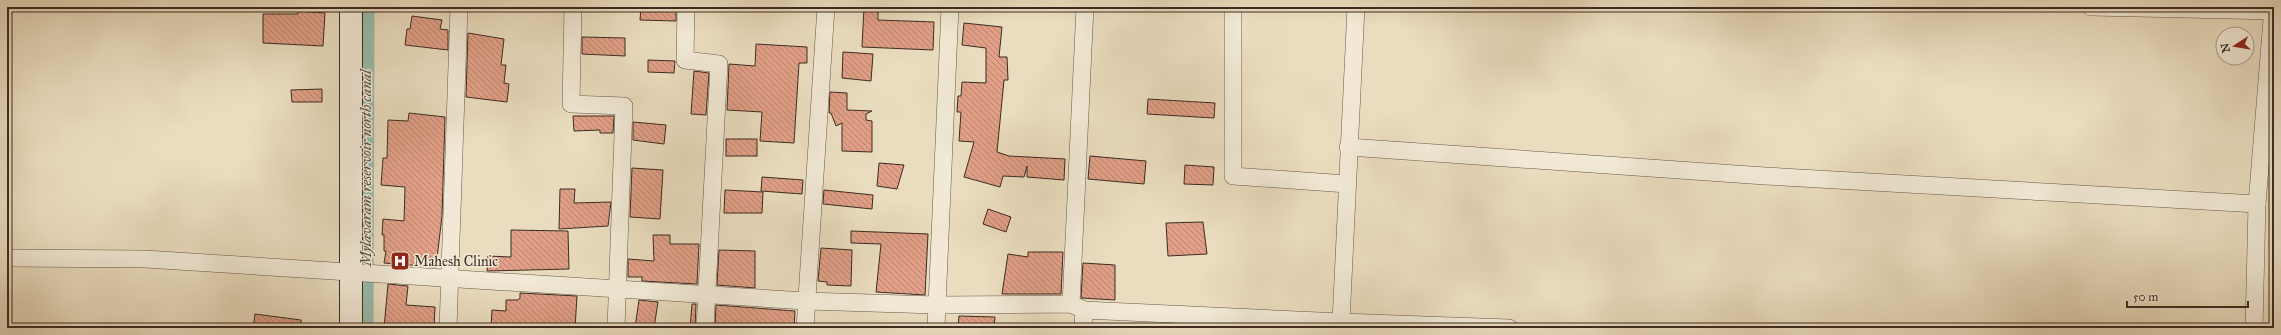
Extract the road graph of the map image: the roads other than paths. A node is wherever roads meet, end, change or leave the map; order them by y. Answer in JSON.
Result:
{"nodes":[{"id":1,"x":351,"y":7,"type":"edge"},
{"id":2,"x":459,"y":7,"type":"edge"},
{"id":3,"x":573,"y":7,"type":"edge"},
{"id":4,"x":686,"y":7,"type":"edge"},
{"id":5,"x":826,"y":7,"type":"edge"},
{"id":6,"x":950,"y":7,"type":"edge"},
{"id":7,"x":1085,"y":7,"type":"edge"},
{"id":8,"x":1233,"y":7,"type":"edge"},
{"id":9,"x":1356,"y":7,"type":"edge"},
{"id":10,"x":2091,"y":7,"type":"edge"},
{"id":11,"x":2100,"y":7,"type":"edge"},
{"id":12,"x":2273,"y":9,"type":"edge"},
{"id":13,"x":1348,"y":147,"type":"junction"},
{"id":14,"x":1347,"y":184,"type":"junction"},
{"id":15,"x":2257,"y":204,"type":"junction"},
{"id":16,"x":7,"y":258,"type":"edge"},
{"id":17,"x":351,"y":274,"type":"junction"},
{"id":18,"x":450,"y":279,"type":"junction"},
{"id":19,"x":618,"y":289,"type":"junction"},
{"id":20,"x":706,"y":294,"type":"junction"},
{"id":21,"x":806,"y":301,"type":"junction"},
{"id":22,"x":936,"y":305,"type":"junction"},
{"id":23,"x":1078,"y":307,"type":"junction"},
{"id":24,"x":1223,"y":322,"type":"edge"},
{"id":25,"x":1341,"y":325,"type":"edge"},
{"id":26,"x":1444,"y":326,"type":"edge"},
{"id":27,"x":351,"y":328,"type":"edge"},
{"id":28,"x":448,"y":328,"type":"edge"},
{"id":29,"x":616,"y":328,"type":"edge"},
{"id":30,"x":705,"y":328,"type":"edge"},
{"id":31,"x":805,"y":328,"type":"edge"},
{"id":32,"x":936,"y":328,"type":"edge"},
{"id":33,"x":1083,"y":328,"type":"edge"},
{"id":34,"x":1509,"y":328,"type":"edge"},
{"id":35,"x":2254,"y":328,"type":"edge"}],
"edges":[{"from":1,"to":17,"type":"main road"},
{"from":2,"to":18,"type":"street"},
{"from":3,"to":19,"type":"street"},
{"from":4,"to":20,"type":"street"},
{"from":5,"to":21,"type":"street"},
{"from":6,"to":22,"type":"street"},
{"from":7,"to":23,"type":"street"},
{"from":8,"to":14,"type":"street"},
{"from":9,"to":13,"type":"street"},
{"from":10,"to":11,"type":"street"},
{"from":11,"to":12,"type":"street"},
{"from":12,"to":15,"type":"street"},
{"from":13,"to":14,"type":"street"},
{"from":13,"to":15,"type":"street"},
{"from":14,"to":25,"type":"street"},
{"from":15,"to":35,"type":"street"},
{"from":16,"to":17,"type":"street"},
{"from":17,"to":18,"type":"street"},
{"from":17,"to":27,"type":"main road"},
{"from":18,"to":19,"type":"street"},
{"from":18,"to":28,"type":"street"},
{"from":19,"to":20,"type":"street"},
{"from":19,"to":29,"type":"street"},
{"from":20,"to":21,"type":"street"},
{"from":20,"to":30,"type":"street"},
{"from":21,"to":22,"type":"street"},
{"from":21,"to":31,"type":"street"},
{"from":22,"to":23,"type":"street"},
{"from":22,"to":32,"type":"street"},
{"from":23,"to":24,"type":"street"},
{"from":23,"to":33,"type":"street"},
{"from":24,"to":25,"type":"street"},
{"from":25,"to":26,"type":"street"},
{"from":26,"to":34,"type":"street"}]}
